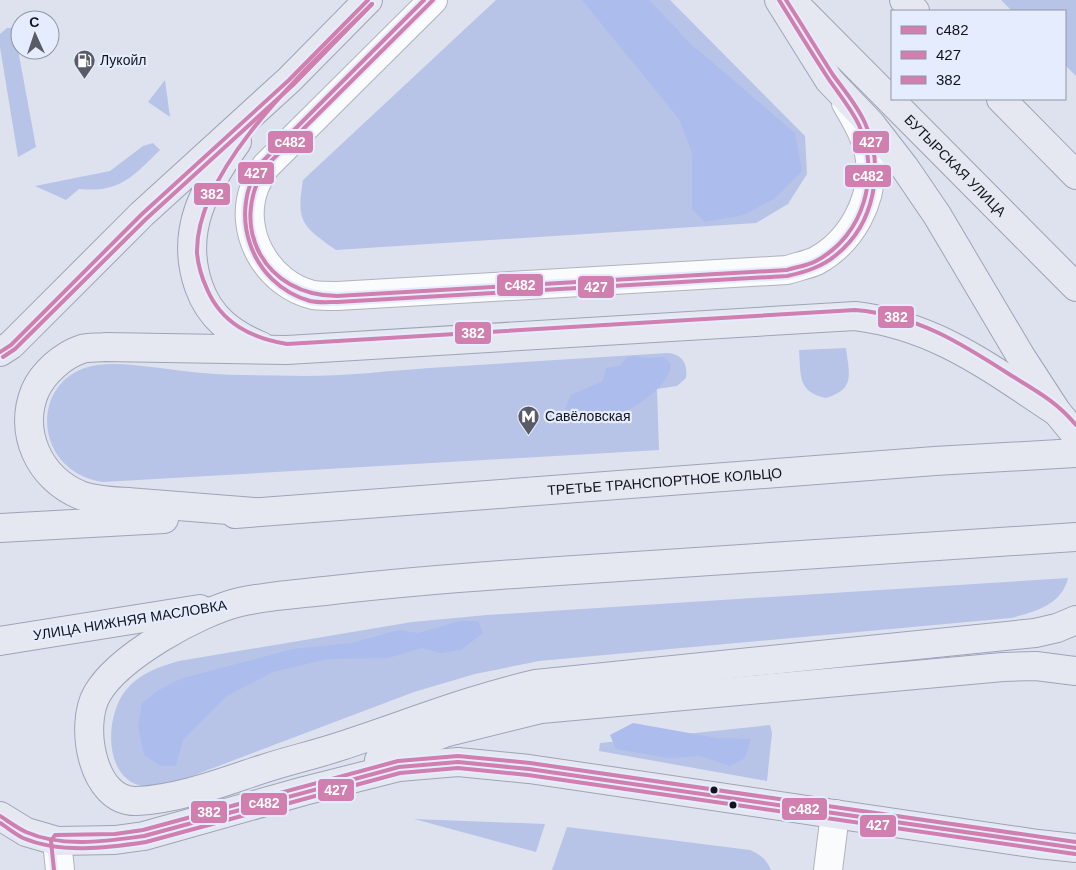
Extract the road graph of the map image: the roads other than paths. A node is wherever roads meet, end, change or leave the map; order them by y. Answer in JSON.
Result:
{"nodes":[{"id":1,"x":368,"y":0,"type":"edge"},
{"id":2,"x":433,"y":0,"type":"edge"},
{"id":3,"x":779,"y":0,"type":"edge"},
{"id":4,"x":792,"y":0,"type":"edge"},
{"id":5,"x":904,"y":0,"type":"edge"},
{"id":6,"x":914,"y":10,"type":"edge"},
{"id":7,"x":289,"y":80,"type":"junction"},
{"id":8,"x":829,"y":80,"type":"junction"},
{"id":9,"x":1002,"y":100,"type":"edge"},
{"id":10,"x":1076,"y":175,"type":"edge"},
{"id":11,"x":1076,"y":287,"type":"edge"},
{"id":12,"x":287,"y":350,"type":"junction"},
{"id":13,"x":0,"y":352,"type":"edge"},
{"id":14,"x":1057,"y":412,"type":"junction"},
{"id":15,"x":1076,"y":435,"type":"edge"},
{"id":16,"x":1076,"y":453,"type":"edge"},
{"id":17,"x":254,"y":512,"type":"junction"},
{"id":18,"x":0,"y":528,"type":"edge"},
{"id":19,"x":1076,"y":537,"type":"edge"},
{"id":20,"x":261,"y":599,"type":"junction"},
{"id":21,"x":1076,"y":620,"type":"edge"},
{"id":22,"x":0,"y":642,"type":"edge"},
{"id":23,"x":1076,"y":671,"type":"edge"},
{"id":24,"x":304,"y":790,"type":"junction"},
{"id":25,"x":835,"y":814,"type":"junction"},
{"id":26,"x":0,"y":816,"type":"edge"},
{"id":27,"x":57,"y":840,"type":"junction"},
{"id":28,"x":1076,"y":848,"type":"edge"},
{"id":29,"x":60,"y":870,"type":"edge"},
{"id":30,"x":828,"y":870,"type":"edge"}],
"edges":[{"from":1,"to":7,"type":"main road"},
{"from":2,"to":8,"type":"street"},
{"from":3,"to":8,"type":"main road"},
{"from":4,"to":11,"type":"main road","name":"БУТЫРСКАЯ УЛИЦА"},
{"from":5,"to":6,"type":"main road"},
{"from":7,"to":12,"type":"main road"},
{"from":7,"to":13,"type":"main road"},
{"from":8,"to":14,"type":"main road"},
{"from":9,"to":10,"type":"main road"},
{"from":12,"to":14,"type":"main road"},
{"from":12,"to":17,"type":"main road"},
{"from":14,"to":15,"type":"main road"},
{"from":16,"to":17,"type":"main road","name":"ТРЕТЬЕ ТРАНСПОРТНОЕ КОЛЬЦО"},
{"from":17,"to":18,"type":"main road"},
{"from":19,"to":20,"type":"main road"},
{"from":20,"to":21,"type":"main road"},
{"from":20,"to":22,"type":"main road","name":"УЛИЦА НИЖНЯЯ МАСЛОВКА"},
{"from":23,"to":24,"type":"main road"},
{"from":24,"to":25,"type":"main road"},
{"from":24,"to":27,"type":"main road"},
{"from":25,"to":28,"type":"main road"},
{"from":25,"to":30,"type":"street"},
{"from":26,"to":27,"type":"main road"},
{"from":27,"to":29,"type":"street"}]}
